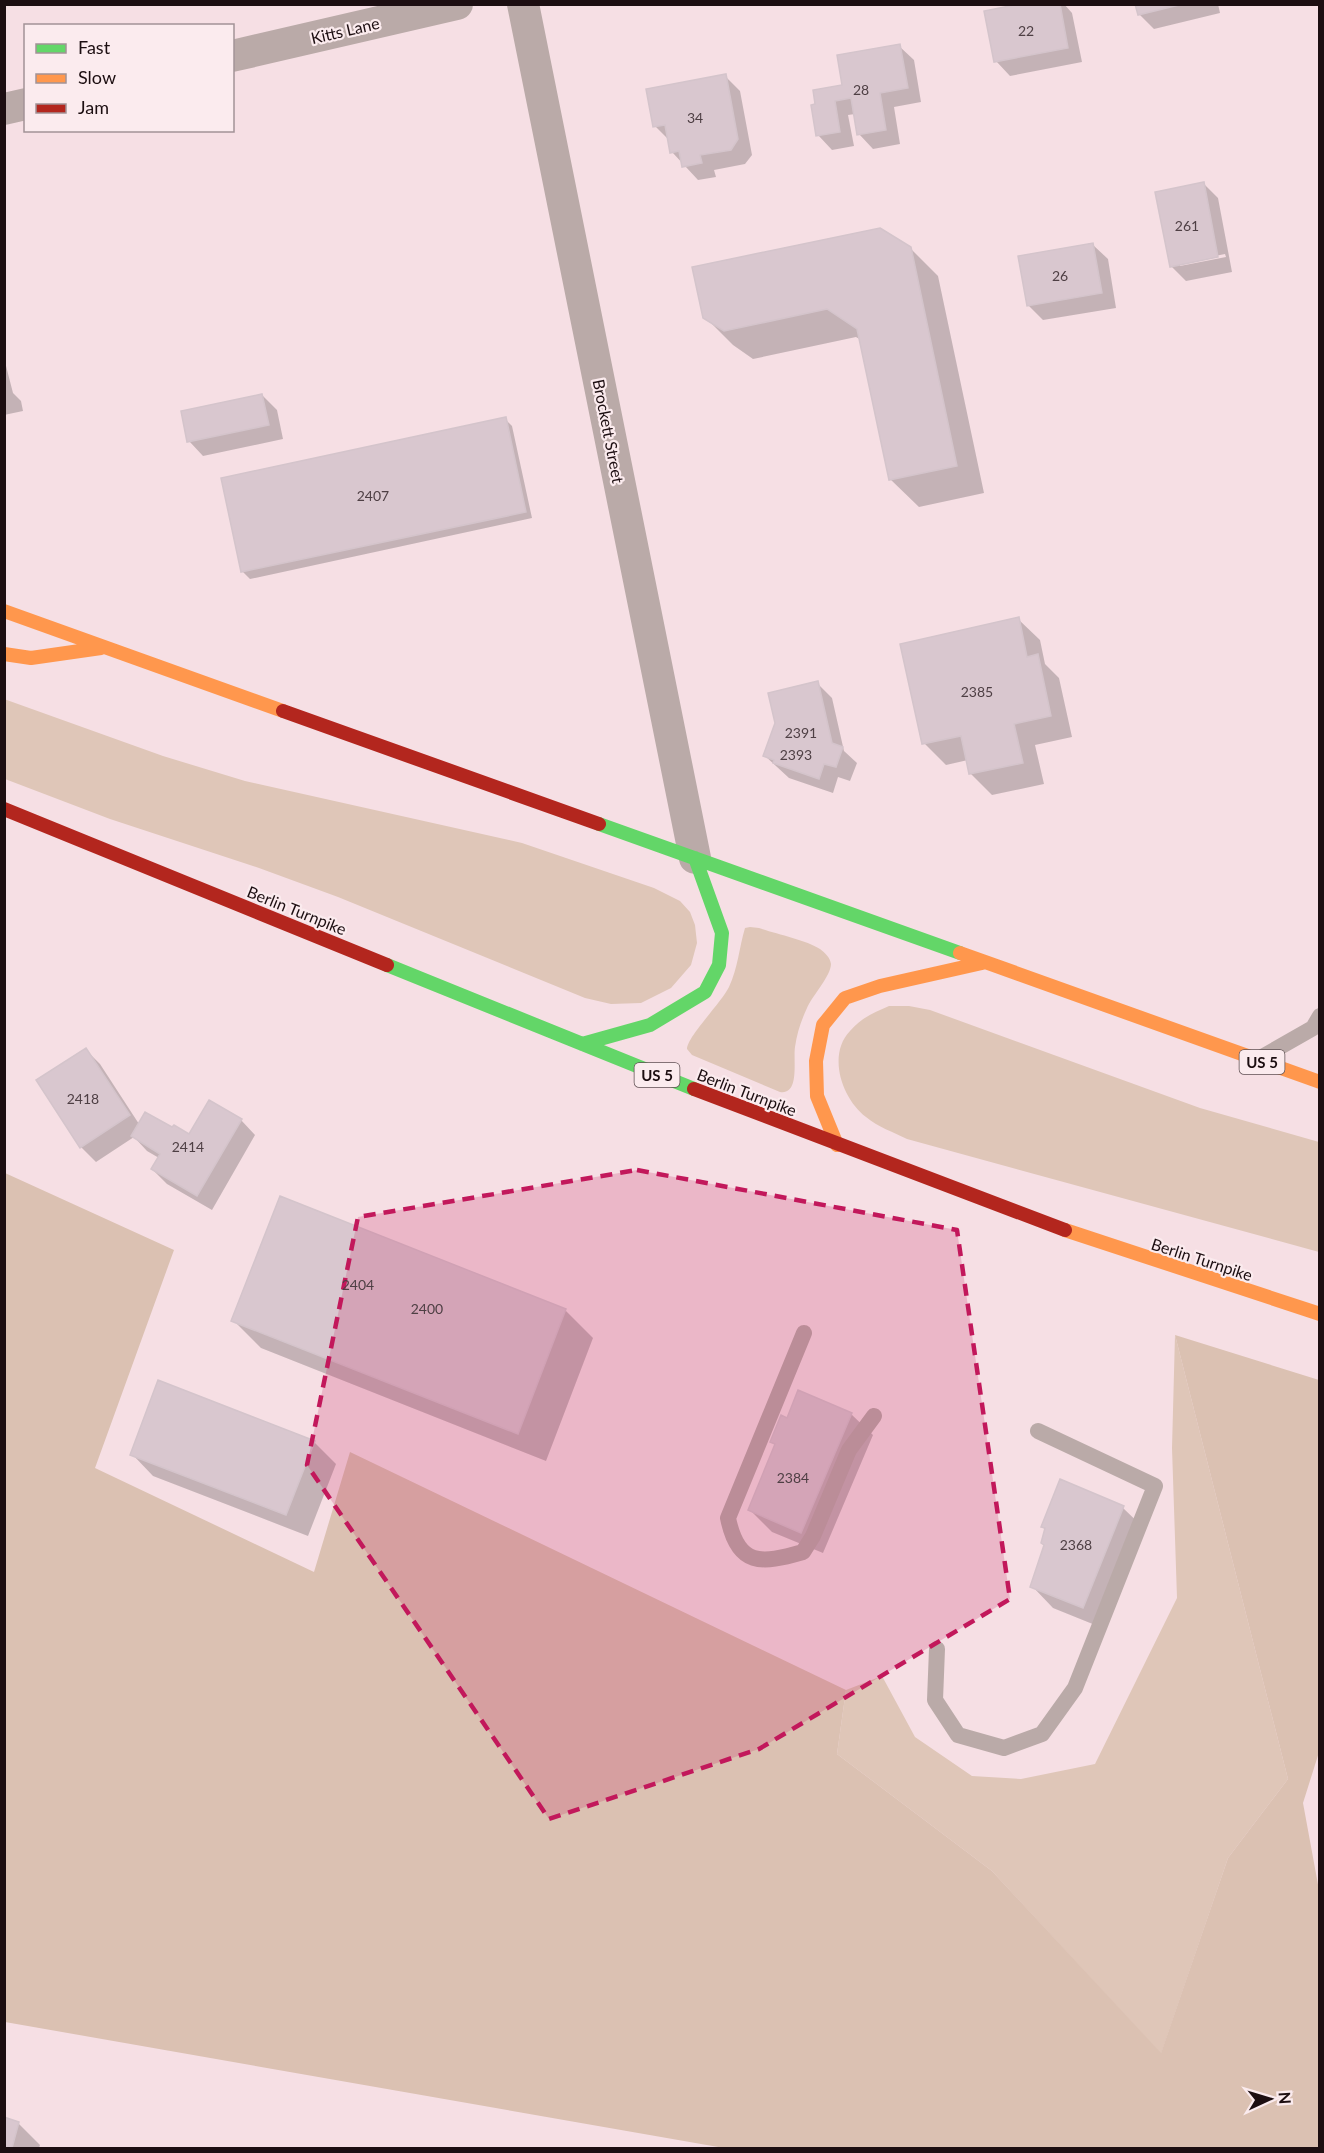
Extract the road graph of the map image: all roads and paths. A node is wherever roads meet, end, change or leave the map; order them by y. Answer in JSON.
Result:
{"nodes":[{"id":1,"x":457,"y":4,"type":"edge"},
{"id":2,"x":523,"y":4,"type":"edge"},
{"id":3,"x":234,"y":56,"type":"edge"},
{"id":4,"x":24,"y":104,"type":"edge"},
{"id":5,"x":4,"y":109,"type":"edge"},
{"id":6,"x":4,"y":611,"type":"edge"},
{"id":7,"x":106,"y":647,"type":"junction"},
{"id":8,"x":4,"y":654,"type":"edge"},
{"id":9,"x":4,"y":809,"type":"edge"},
{"id":10,"x":694,"y":858,"type":"junction"},
{"id":11,"x":982,"y":963,"type":"junction"},
{"id":12,"x":1320,"y":1017,"type":"edge"},
{"id":13,"x":582,"y":1044,"type":"junction"},
{"id":14,"x":1257,"y":1060,"type":"junction"},
{"id":15,"x":1320,"y":1082,"type":"edge"},
{"id":16,"x":837,"y":1145,"type":"junction"},
{"id":17,"x":1320,"y":1314,"type":"edge"},
{"id":18,"x":804,"y":1333,"type":"dead end"},
{"id":19,"x":874,"y":1416,"type":"dead end"},
{"id":20,"x":1038,"y":1431,"type":"dead end"},
{"id":21,"x":937,"y":1649,"type":"dead end"}],
"edges":[{"from":1,"to":3,"type":"street","name":"Kitts Lane"},
{"from":2,"to":10,"type":"street","name":"Brockett Street"},
{"from":4,"to":5,"type":"street"},
{"from":6,"to":7,"type":"highway","number":"US 5"},
{"from":7,"to":8,"type":"highway"},
{"from":7,"to":10,"type":"highway","number":"US 5"},
{"from":9,"to":13,"type":"highway","name":"Berlin Turnpike","number":"US 5"},
{"from":10,"to":11,"type":"highway","number":"US 5"},
{"from":10,"to":13,"type":"highway"},
{"from":11,"to":14,"type":"highway","number":"US 5"},
{"from":11,"to":16,"type":"highway"},
{"from":12,"to":14,"type":"lane"},
{"from":13,"to":16,"type":"highway","name":"Berlin Turnpike","number":"US 5"},
{"from":14,"to":15,"type":"highway","number":"US 5"},
{"from":16,"to":17,"type":"highway","name":"Berlin Turnpike","number":"US 5"},
{"from":18,"to":19,"type":"lane"},
{"from":20,"to":21,"type":"lane"}]}
